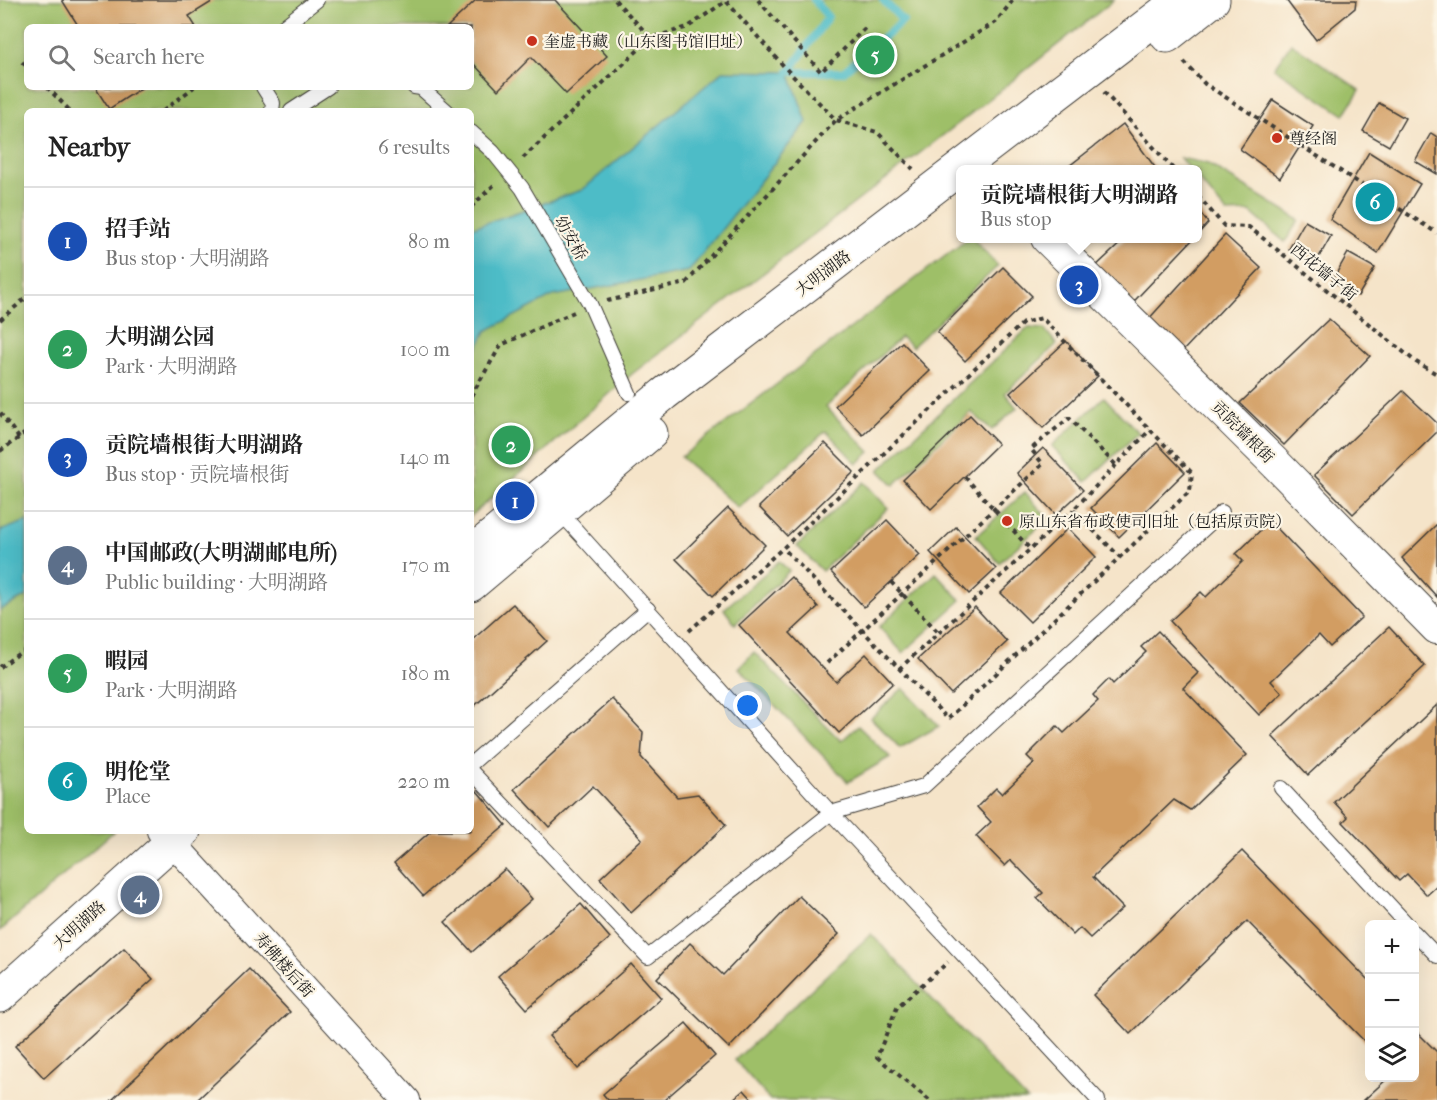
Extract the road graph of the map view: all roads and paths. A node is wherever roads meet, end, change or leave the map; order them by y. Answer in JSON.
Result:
{"nodes":[{"id":1,"x":317,"y":0,"type":"edge"},
{"id":2,"x":615,"y":0,"type":"edge"},
{"id":3,"x":726,"y":0,"type":"edge"},
{"id":4,"x":758,"y":0,"type":"edge"},
{"id":5,"x":1013,"y":0,"type":"edge"},
{"id":6,"x":1180,"y":0,"type":"edge"},
{"id":7,"x":1212,"y":0,"type":"edge"},
{"id":8,"x":288,"y":24,"type":"edge"},
{"id":9,"x":867,"y":26,"type":"dead end"},
{"id":10,"x":651,"y":38,"type":"junction"},
{"id":11,"x":1184,"y":62,"type":"dead end"},
{"id":12,"x":1101,"y":88,"type":"junction"},
{"id":13,"x":50,"y":90,"type":"edge"},
{"id":14,"x":190,"y":90,"type":"edge"},
{"id":15,"x":265,"y":90,"type":"edge"},
{"id":16,"x":323,"y":90,"type":"edge"},
{"id":17,"x":423,"y":90,"type":"edge"},
{"id":18,"x":67,"y":108,"type":"edge"},
{"id":19,"x":167,"y":108,"type":"edge"},
{"id":20,"x":272,"y":108,"type":"edge"},
{"id":21,"x":296,"y":108,"type":"edge"},
{"id":22,"x":444,"y":108,"type":"edge"},
{"id":23,"x":836,"y":120,"type":"junction"},
{"id":24,"x":474,"y":135,"type":"edge"},
{"id":25,"x":983,"y":165,"type":"edge"},
{"id":26,"x":984,"y":165,"type":"edge"},
{"id":27,"x":1170,"y":165,"type":"edge"},
{"id":28,"x":913,"y":170,"type":"dead end"},
{"id":29,"x":509,"y":171,"type":"junction"},
{"id":30,"x":956,"y":185,"type":"edge"},
{"id":31,"x":956,"y":198,"type":"edge"},
{"id":32,"x":1202,"y":202,"type":"edge"},
{"id":33,"x":474,"y":204,"type":"edge"},
{"id":34,"x":1437,"y":233,"type":"edge"},
{"id":35,"x":1052,"y":243,"type":"edge"},
{"id":36,"x":24,"y":300,"type":"edge"},
{"id":37,"x":590,"y":304,"type":"junction"},
{"id":38,"x":0,"y":320,"type":"edge"},
{"id":39,"x":1437,"y":374,"type":"edge"},
{"id":40,"x":474,"y":391,"type":"edge"},
{"id":41,"x":629,"y":393,"type":"dead end"},
{"id":42,"x":0,"y":413,"type":"edge"},
{"id":43,"x":1150,"y":430,"type":"junction"},
{"id":44,"x":24,"y":434,"type":"edge"},
{"id":45,"x":19,"y":438,"type":"junction"},
{"id":46,"x":0,"y":451,"type":"edge"},
{"id":47,"x":1116,"y":465,"type":"junction"},
{"id":48,"x":965,"y":477,"type":"dead end"},
{"id":49,"x":994,"y":508,"type":"junction"},
{"id":50,"x":558,"y":510,"type":"junction"},
{"id":51,"x":1073,"y":510,"type":"junction"},
{"id":52,"x":1222,"y":512,"type":"dead end"},
{"id":53,"x":783,"y":548,"type":"junction"},
{"id":54,"x":1030,"y":549,"type":"junction"},
{"id":55,"x":474,"y":551,"type":"edge"},
{"id":56,"x":1120,"y":556,"type":"junction"},
{"id":57,"x":474,"y":582,"type":"edge"},
{"id":58,"x":891,"y":582,"type":"dead end"},
{"id":59,"x":902,"y":594,"type":"junction"},
{"id":60,"x":648,"y":609,"type":"junction"},
{"id":61,"x":1437,"y":628,"type":"edge"},
{"id":62,"x":862,"y":630,"type":"junction"},
{"id":63,"x":939,"y":633,"type":"junction"},
{"id":64,"x":678,"y":642,"type":"junction"},
{"id":65,"x":24,"y":652,"type":"edge"},
{"id":66,"x":826,"y":663,"type":"dead end"},
{"id":67,"x":0,"y":667,"type":"edge"},
{"id":68,"x":899,"y":669,"type":"junction"},
{"id":69,"x":474,"y":761,"type":"edge"},
{"id":70,"x":474,"y":774,"type":"edge"},
{"id":71,"x":1281,"y":788,"type":"dead end"},
{"id":72,"x":831,"y":813,"type":"junction"},
{"id":73,"x":168,"y":834,"type":"edge"},
{"id":74,"x":1403,"y":920,"type":"edge"},
{"id":75,"x":1419,"y":937,"type":"edge"},
{"id":76,"x":960,"y":952,"type":"junction"},
{"id":77,"x":1437,"y":956,"type":"edge"},
{"id":78,"x":0,"y":968,"type":"edge"},
{"id":79,"x":0,"y":996,"type":"edge"},
{"id":80,"x":407,"y":1100,"type":"edge"},
{"id":81,"x":928,"y":1100,"type":"edge"},
{"id":82,"x":1098,"y":1100,"type":"edge"}],
"edges":[{"from":1,"to":8,"type":"lane"},
{"from":2,"to":10,"type":"path"},
{"from":3,"to":10,"type":"path"},
{"from":3,"to":23,"type":"path"},
{"from":4,"to":9,"type":"path"},
{"from":5,"to":23,"type":"path"},
{"from":6,"to":25,"type":"main road","name":"大明湖路"},
{"from":7,"to":12,"type":"main road","name":"大明湖路"},
{"from":10,"to":29,"type":"path"},
{"from":11,"to":34,"type":"path"},
{"from":12,"to":26,"type":"main road","name":"大明湖路"},
{"from":12,"to":27,"type":"path"},
{"from":13,"to":18,"type":"path"},
{"from":14,"to":19,"type":"path"},
{"from":15,"to":20,"type":"lane"},
{"from":16,"to":21,"type":"lane"},
{"from":17,"to":22,"type":"lane"},
{"from":23,"to":28,"type":"path"},
{"from":23,"to":37,"type":"path"},
{"from":24,"to":29,"type":"lane","name":"幼安桥"},
{"from":29,"to":33,"type":"path"},
{"from":29,"to":37,"type":"lane","name":"幼安桥"},
{"from":30,"to":55,"type":"main road","name":"大明湖路"},
{"from":31,"to":50,"type":"main road","name":"大明湖路"},
{"from":32,"to":39,"type":"path","name":"西花墙子街"},
{"from":35,"to":61,"type":"street","name":"贡院墙根街"},
{"from":36,"to":38,"type":"path"},
{"from":37,"to":40,"type":"path"},
{"from":37,"to":41,"type":"lane","name":"幼安桥"},
{"from":42,"to":45,"type":"path"},
{"from":43,"to":47,"type":"path"},
{"from":43,"to":53,"type":"path"},
{"from":43,"to":56,"type":"path"},
{"from":44,"to":45,"type":"path"},
{"from":45,"to":46,"type":"path"},
{"from":47,"to":49,"type":"path"},
{"from":47,"to":51,"type":"path"},
{"from":48,"to":49,"type":"path"},
{"from":49,"to":54,"type":"path"},
{"from":49,"to":59,"type":"path"},
{"from":50,"to":57,"type":"main road","name":"大明湖路"},
{"from":50,"to":60,"type":"lane"},
{"from":51,"to":54,"type":"path"},
{"from":51,"to":56,"type":"path"},
{"from":52,"to":72,"type":"lane"},
{"from":53,"to":62,"type":"path"},
{"from":53,"to":64,"type":"path"},
{"from":54,"to":63,"type":"path"},
{"from":56,"to":68,"type":"path"},
{"from":58,"to":59,"type":"path"},
{"from":59,"to":62,"type":"path"},
{"from":59,"to":63,"type":"path"},
{"from":60,"to":64,"type":"lane"},
{"from":60,"to":69,"type":"lane"},
{"from":62,"to":66,"type":"path"},
{"from":62,"to":68,"type":"path"},
{"from":63,"to":68,"type":"path"},
{"from":64,"to":72,"type":"lane"},
{"from":65,"to":67,"type":"path"},
{"from":70,"to":72,"type":"lane"},
{"from":71,"to":74,"type":"lane"},
{"from":72,"to":76,"type":"lane"},
{"from":73,"to":78,"type":"main road","name":"大明湖路"},
{"from":73,"to":79,"type":"main road","name":"大明湖路"},
{"from":73,"to":80,"type":"street","name":"寿佛楼后街"},
{"from":75,"to":77,"type":"lane"},
{"from":76,"to":81,"type":"path"},
{"from":76,"to":82,"type":"lane"}]}
